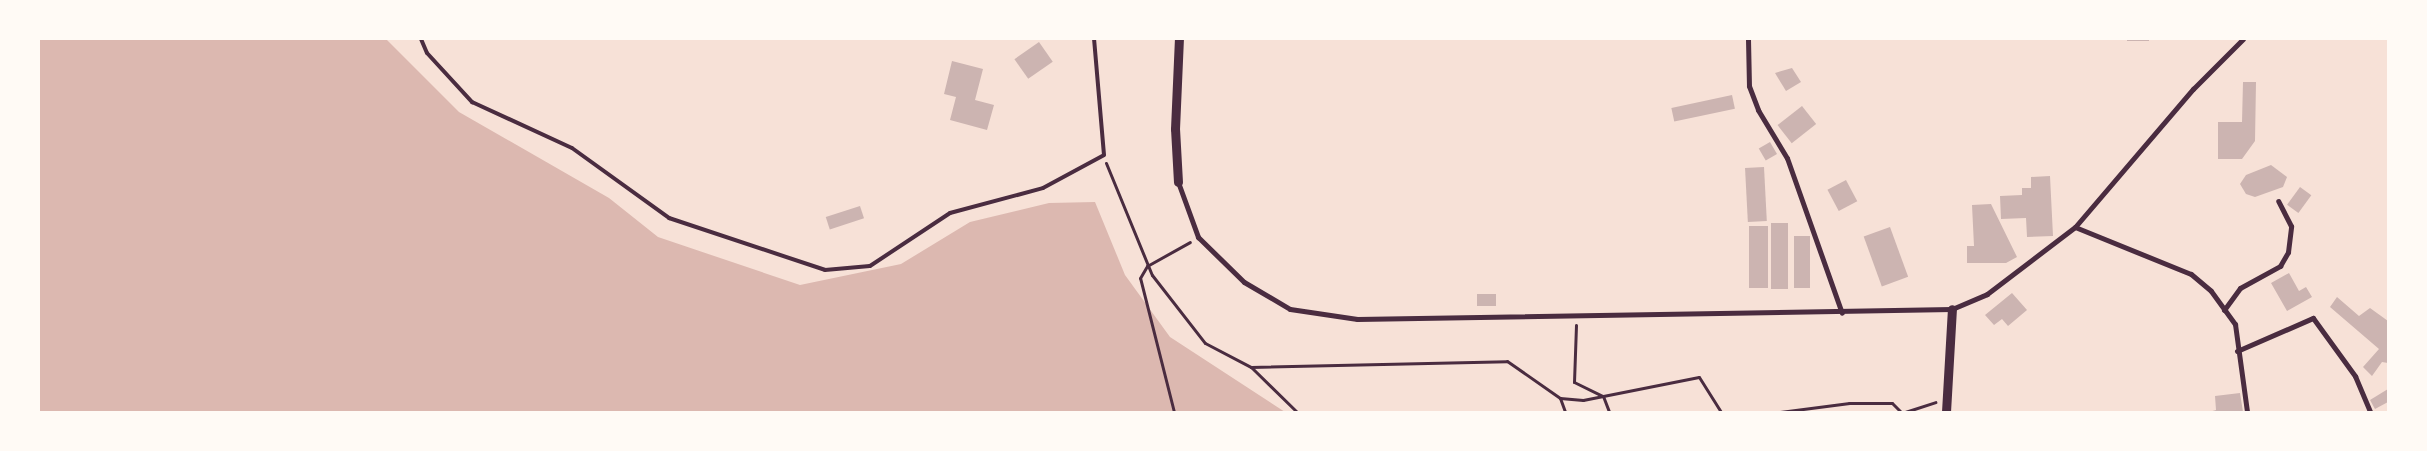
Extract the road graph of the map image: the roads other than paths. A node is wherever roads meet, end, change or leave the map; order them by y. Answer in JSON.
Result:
{"nodes":[{"id":1,"x":421,"y":39,"type":"edge"},
{"id":2,"x":1094,"y":39,"type":"edge"},
{"id":3,"x":1180,"y":39,"type":"edge"},
{"id":4,"x":1748,"y":39,"type":"edge"},
{"id":5,"x":2243,"y":39,"type":"edge"},
{"id":6,"x":1178,"y":182,"type":"joint"},
{"id":7,"x":2278,"y":201,"type":"dead end"},
{"id":8,"x":2076,"y":227,"type":"junction"},
{"id":9,"x":1952,"y":309,"type":"junction"},
{"id":10,"x":2224,"y":310,"type":"junction"},
{"id":11,"x":1842,"y":313,"type":"junction"},
{"id":12,"x":2237,"y":351,"type":"junction"},
{"id":13,"x":1946,"y":412,"type":"edge"},
{"id":14,"x":2247,"y":412,"type":"edge"},
{"id":15,"x":2370,"y":412,"type":"edge"}],
"edges":[{"from":1,"to":2,"type":"lane"},
{"from":3,"to":6,"type":"street"},
{"from":4,"to":11,"type":"street"},
{"from":5,"to":8,"type":"street"},
{"from":6,"to":11,"type":"street"},
{"from":7,"to":10,"type":"street"},
{"from":8,"to":9,"type":"street"},
{"from":8,"to":10,"type":"street"},
{"from":9,"to":11,"type":"street"},
{"from":9,"to":13,"type":"street"},
{"from":10,"to":12,"type":"street"},
{"from":12,"to":14,"type":"street"},
{"from":12,"to":15,"type":"street"}]}
